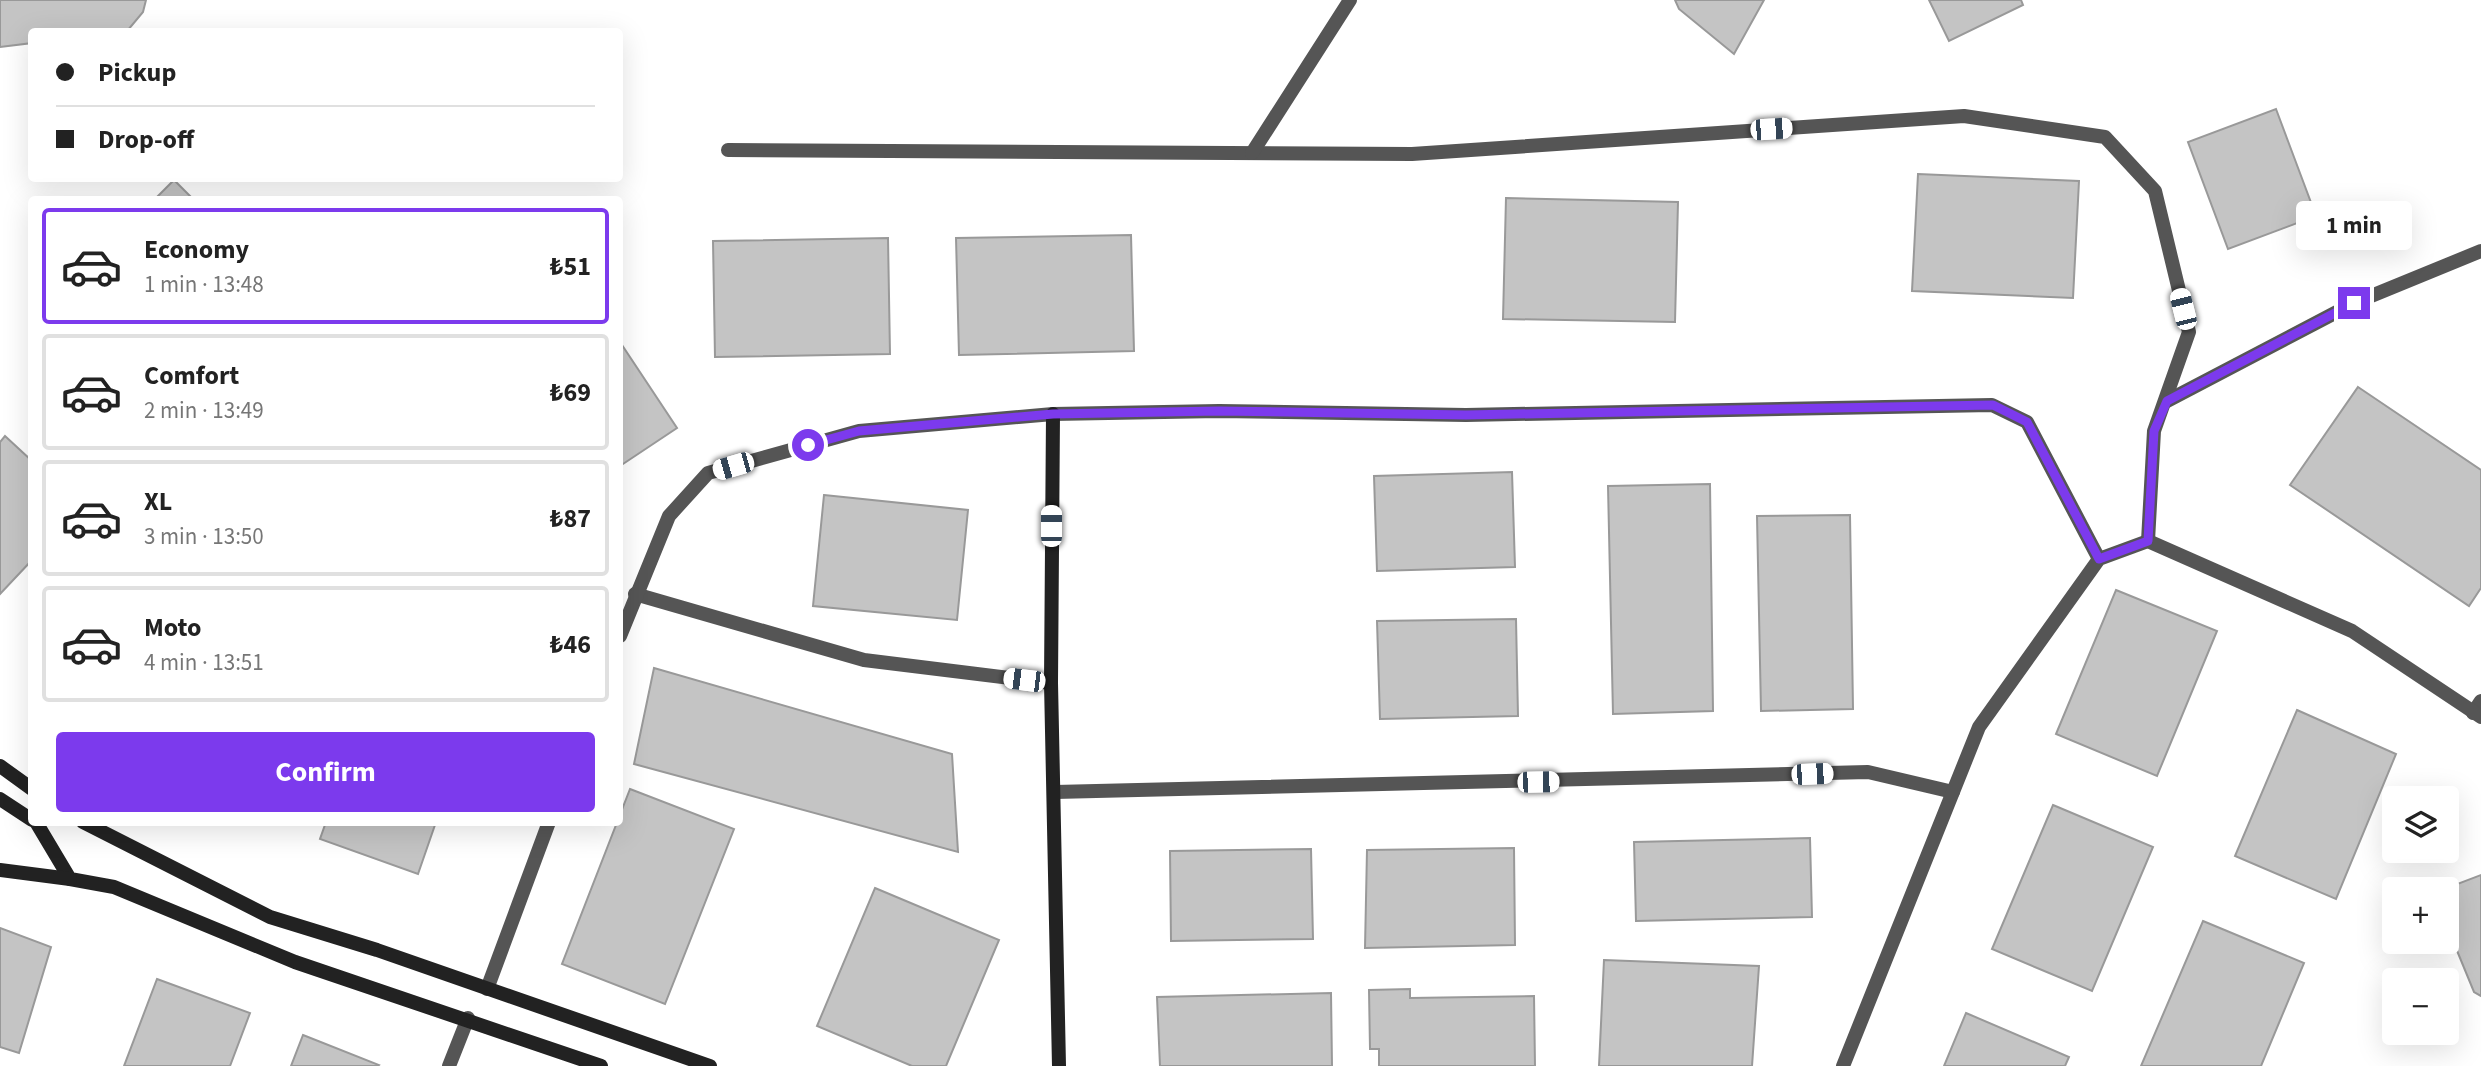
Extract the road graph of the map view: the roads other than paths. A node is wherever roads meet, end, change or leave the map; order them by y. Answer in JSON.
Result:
{"nodes":[{"id":1,"x":1350,"y":0,"type":"edge"},
{"id":2,"x":728,"y":150,"type":"dead end"},
{"id":3,"x":1252,"y":153,"type":"junction"},
{"id":4,"x":2481,"y":251,"type":"edge"},
{"id":5,"x":2167,"y":401,"type":"junction"},
{"id":6,"x":1053,"y":414,"type":"junction"},
{"id":7,"x":2148,"y":541,"type":"junction"},
{"id":8,"x":2099,"y":559,"type":"junction"},
{"id":9,"x":635,"y":594,"type":"junction"},
{"id":10,"x":623,"y":628,"type":"edge"},
{"id":11,"x":1051,"y":683,"type":"junction"},
{"id":12,"x":2478,"y":710,"type":"edge"},
{"id":13,"x":0,"y":766,"type":"edge"},
{"id":14,"x":28,"y":786,"type":"edge"},
{"id":15,"x":1055,"y":792,"type":"junction"},
{"id":16,"x":1952,"y":792,"type":"junction"},
{"id":17,"x":0,"y":799,"type":"edge"},
{"id":18,"x":28,"y":817,"type":"edge"},
{"id":19,"x":37,"y":826,"type":"edge"},
{"id":20,"x":91,"y":826,"type":"edge"},
{"id":21,"x":548,"y":826,"type":"edge"},
{"id":22,"x":0,"y":870,"type":"edge"},
{"id":23,"x":70,"y":879,"type":"junction"},
{"id":24,"x":487,"y":989,"type":"junction"},
{"id":25,"x":468,"y":1018,"type":"junction"},
{"id":26,"x":449,"y":1066,"type":"edge"},
{"id":27,"x":601,"y":1066,"type":"edge"},
{"id":28,"x":710,"y":1066,"type":"edge"},
{"id":29,"x":1059,"y":1066,"type":"edge"},
{"id":30,"x":1843,"y":1066,"type":"edge"}],
"edges":[{"from":1,"to":3,"type":"street"},
{"from":2,"to":3,"type":"street"},
{"from":3,"to":5,"type":"street"},
{"from":4,"to":5,"type":"street"},
{"from":5,"to":7,"type":"street"},
{"from":6,"to":8,"type":"street"},
{"from":6,"to":9,"type":"street"},
{"from":6,"to":11,"type":"main road"},
{"from":7,"to":8,"type":"street"},
{"from":7,"to":12,"type":"street"},
{"from":8,"to":16,"type":"street"},
{"from":9,"to":10,"type":"street"},
{"from":9,"to":11,"type":"street"},
{"from":11,"to":15,"type":"main road"},
{"from":13,"to":14,"type":"main road"},
{"from":15,"to":16,"type":"street"},
{"from":15,"to":29,"type":"main road"},
{"from":16,"to":30,"type":"street"},
{"from":17,"to":18,"type":"main road"},
{"from":19,"to":23,"type":"main road"},
{"from":20,"to":24,"type":"main road"},
{"from":21,"to":24,"type":"street"},
{"from":22,"to":23,"type":"main road"},
{"from":23,"to":25,"type":"main road"},
{"from":24,"to":28,"type":"main road"},
{"from":25,"to":26,"type":"street"},
{"from":25,"to":27,"type":"main road"}]}
